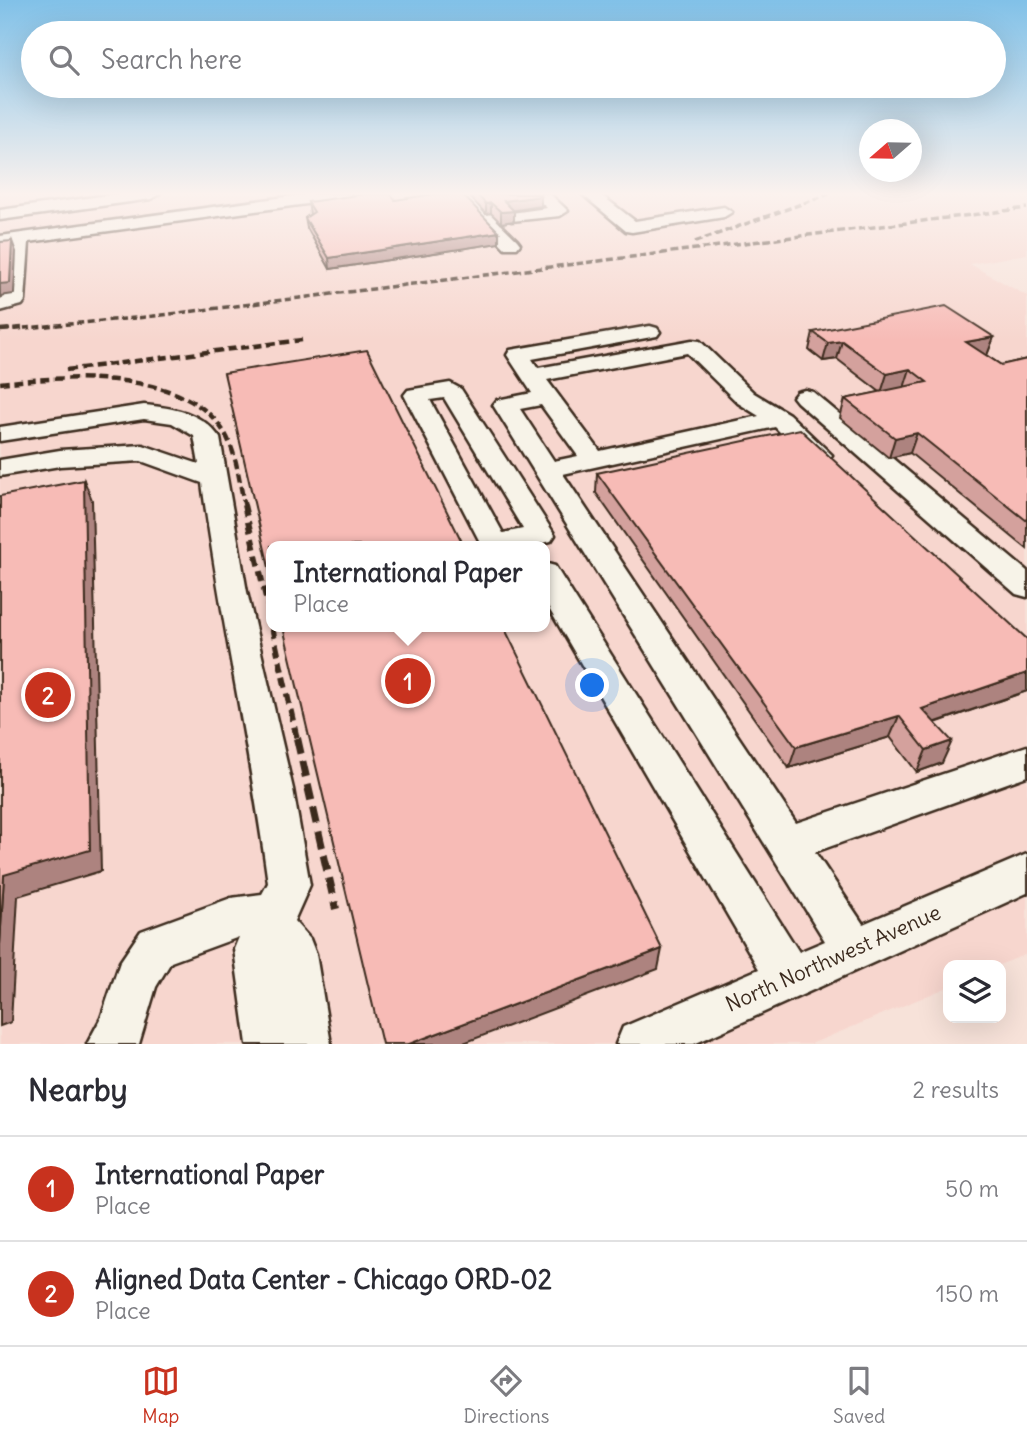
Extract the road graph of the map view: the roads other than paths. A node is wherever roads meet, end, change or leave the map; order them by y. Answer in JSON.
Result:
{"nodes":[{"id":1,"x":20,"y":243,"type":"edge"},
{"id":2,"x":0,"y":305,"type":"edge"},
{"id":3,"x":650,"y":332,"type":"dead end"},
{"id":4,"x":531,"y":376,"type":"junction"},
{"id":5,"x":547,"y":397,"type":"junction"},
{"id":6,"x":805,"y":397,"type":"dead end"},
{"id":7,"x":780,"y":419,"type":"junction"},
{"id":8,"x":0,"y":434,"type":"edge"},
{"id":9,"x":594,"y":460,"type":"junction"},
{"id":10,"x":0,"y":468,"type":"edge"},
{"id":11,"x":547,"y":470,"type":"junction"},
{"id":12,"x":839,"y":474,"type":"edge"},
{"id":13,"x":215,"y":479,"type":"junction"},
{"id":14,"x":493,"y":541,"type":"edge"},
{"id":15,"x":530,"y":541,"type":"edge"},
{"id":16,"x":550,"y":583,"type":"edge"},
{"id":17,"x":1027,"y":587,"type":"edge"},
{"id":18,"x":1027,"y":761,"type":"edge"},
{"id":19,"x":787,"y":844,"type":"junction"},
{"id":20,"x":1027,"y":873,"type":"edge"},
{"id":21,"x":274,"y":919,"type":"junction"},
{"id":22,"x":854,"y":948,"type":"junction"},
{"id":23,"x":789,"y":977,"type":"junction"},
{"id":24,"x":288,"y":1036,"type":"edge"},
{"id":25,"x":111,"y":1044,"type":"edge"},
{"id":26,"x":640,"y":1044,"type":"edge"}],
"edges":[{"from":1,"to":2,"type":"street"},
{"from":3,"to":4,"type":"street"},
{"from":4,"to":5,"type":"street"},
{"from":4,"to":7,"type":"street"},
{"from":5,"to":9,"type":"street"},
{"from":5,"to":11,"type":"street"},
{"from":6,"to":17,"type":"street"},
{"from":7,"to":9,"type":"street"},
{"from":7,"to":12,"type":"street"},
{"from":8,"to":13,"type":"street"},
{"from":9,"to":11,"type":"street"},
{"from":10,"to":13,"type":"street"},
{"from":11,"to":19,"type":"street"},
{"from":13,"to":21,"type":"street"},
{"from":14,"to":15,"type":"street"},
{"from":16,"to":23,"type":"street"},
{"from":18,"to":19,"type":"street"},
{"from":19,"to":22,"type":"street"},
{"from":20,"to":22,"type":"street","name":"North Northwest Avenue"},
{"from":21,"to":24,"type":"street"},
{"from":21,"to":25,"type":"street"},
{"from":22,"to":23,"type":"street","name":"North Northwest Avenue"},
{"from":23,"to":26,"type":"street","name":"North Northwest Avenue"}]}
